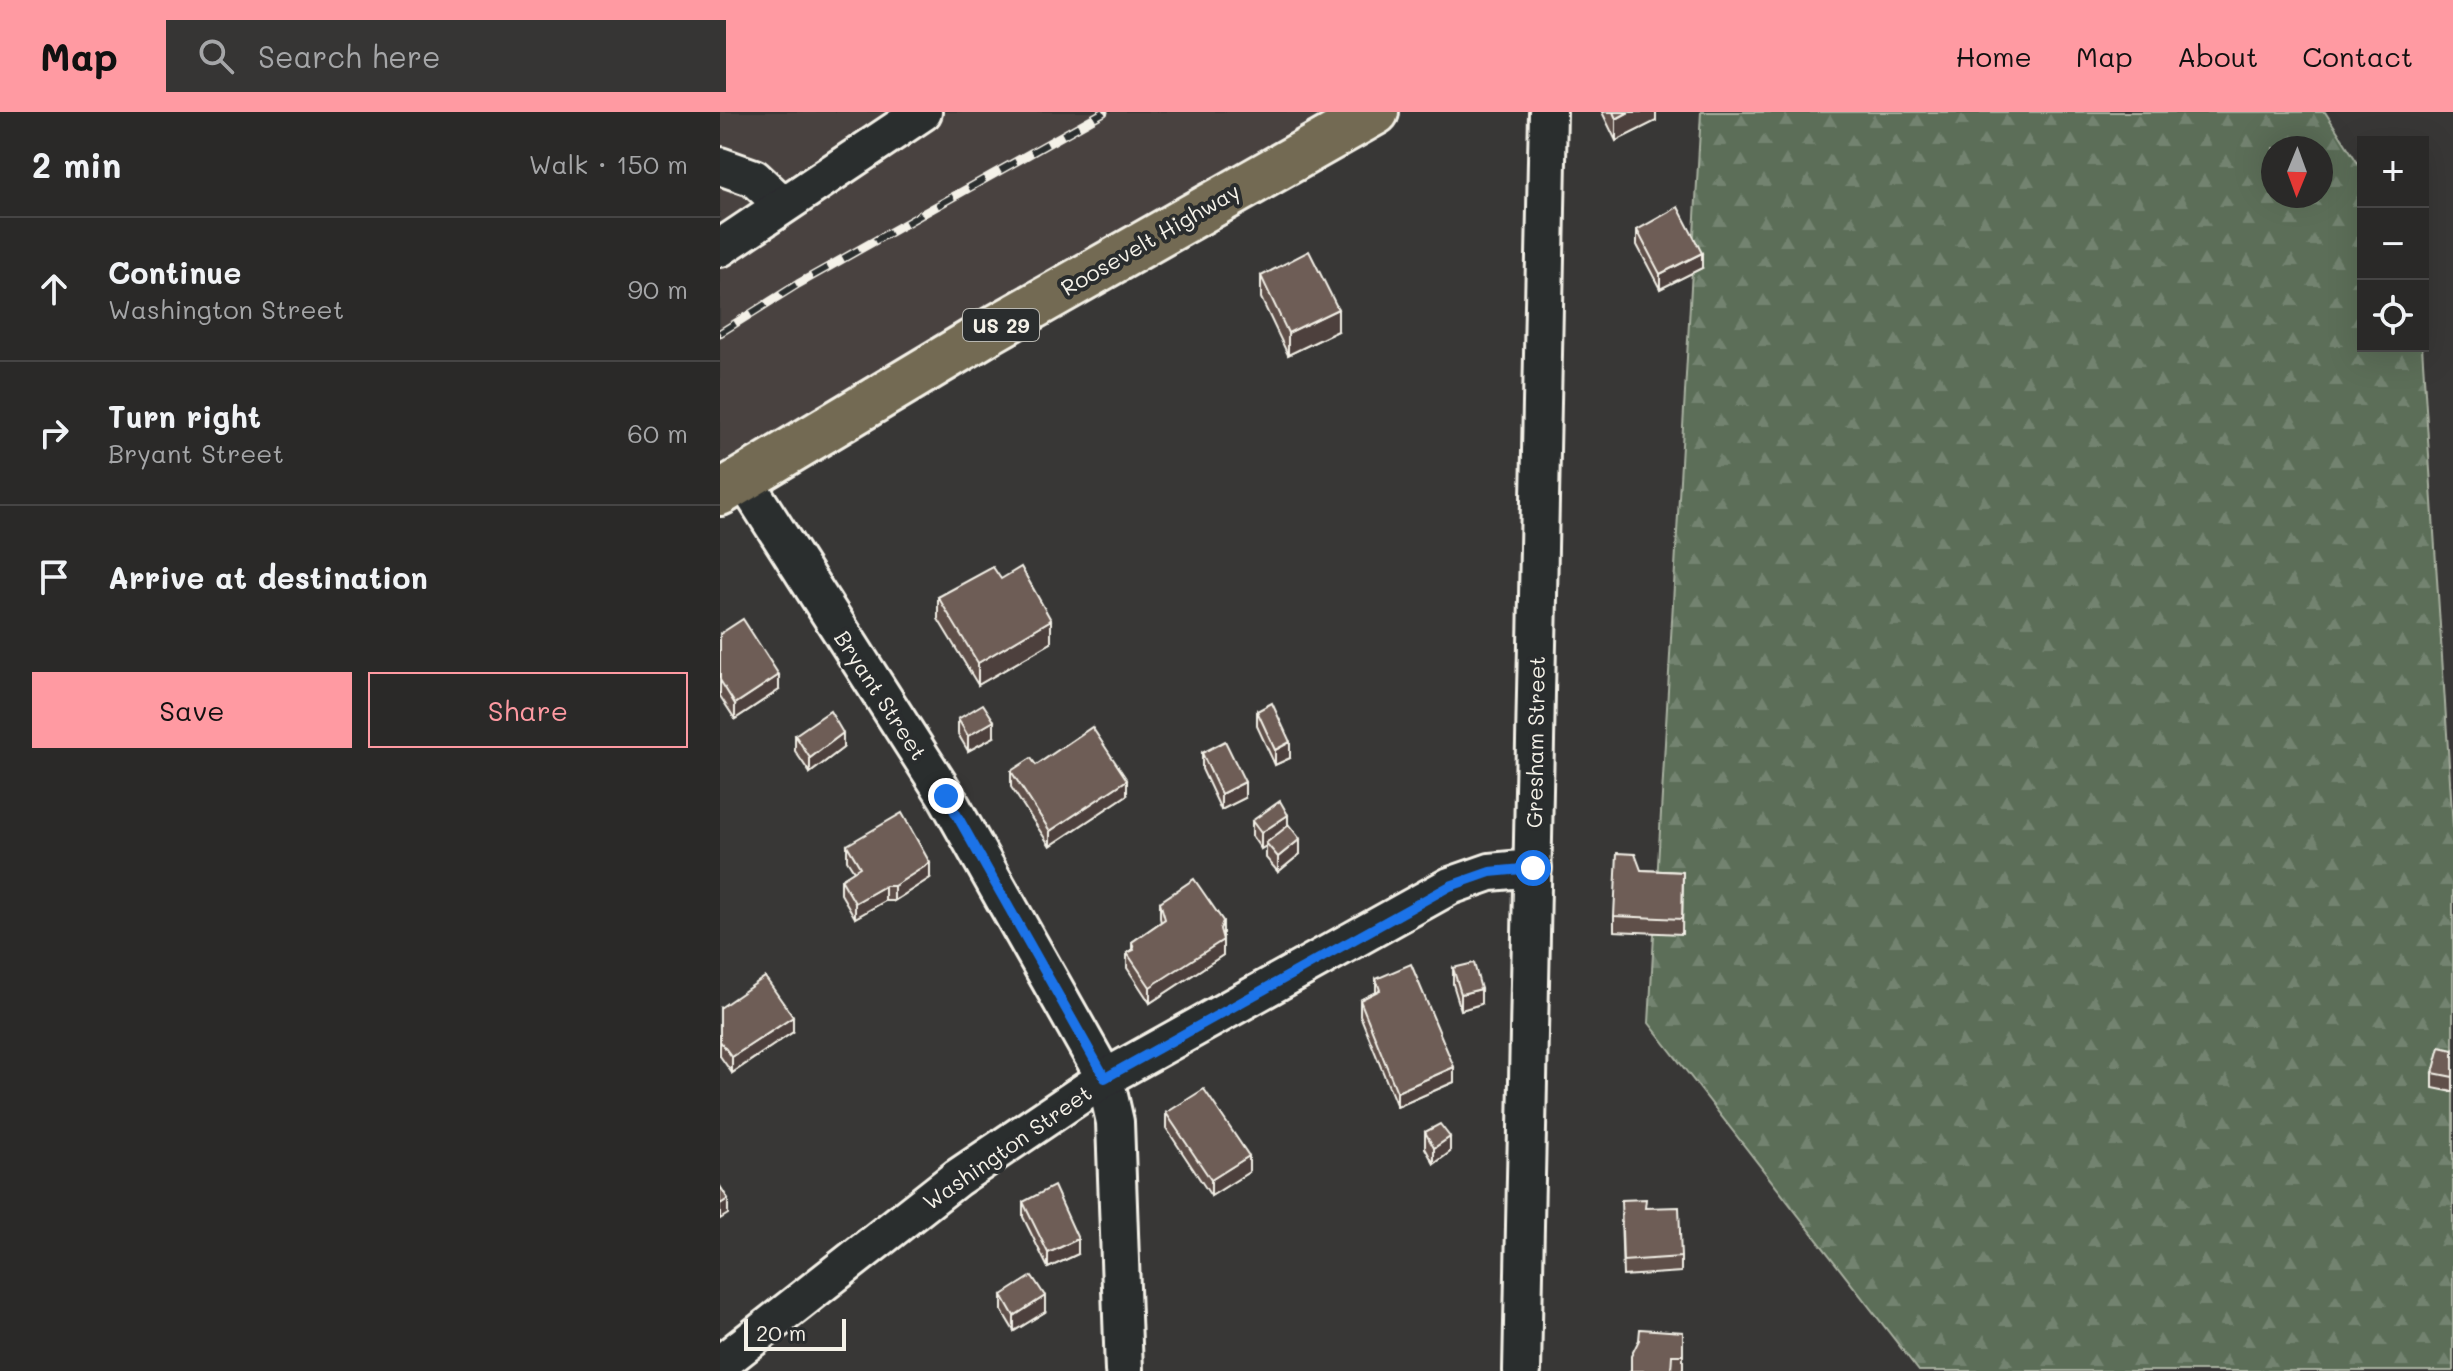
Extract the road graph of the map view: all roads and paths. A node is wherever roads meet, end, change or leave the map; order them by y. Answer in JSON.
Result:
{"nodes":[{"id":1,"x":923,"y":112,"type":"edge"},
{"id":2,"x":1376,"y":112,"type":"edge"},
{"id":3,"x":1548,"y":112,"type":"edge"},
{"id":4,"x":720,"y":166,"type":"edge"},
{"id":5,"x":783,"y":205,"type":"junction"},
{"id":6,"x":720,"y":248,"type":"edge"},
{"id":7,"x":731,"y":486,"type":"edge"},
{"id":8,"x":1533,"y":868,"type":"junction"},
{"id":9,"x":1105,"y":1078,"type":"junction"},
{"id":10,"x":720,"y":1364,"type":"edge"},
{"id":11,"x":1124,"y":1371,"type":"edge"},
{"id":12,"x":1522,"y":1371,"type":"edge"}],
"edges":[{"from":1,"to":5,"type":"street"},
{"from":2,"to":7,"type":"main road","name":"Roosevelt Highway","number":"US 29"},
{"from":3,"to":8,"type":"street","name":"Gresham Street"},
{"from":4,"to":5,"type":"street"},
{"from":5,"to":6,"type":"street"},
{"from":7,"to":9,"type":"street","name":"Bryant Street"},
{"from":8,"to":9,"type":"street","name":"Washington Street"},
{"from":8,"to":12,"type":"street","name":"Gresham Street"},
{"from":9,"to":10,"type":"street","name":"Washington Street"},
{"from":9,"to":11,"type":"street","name":"Bryant Street"}]}
